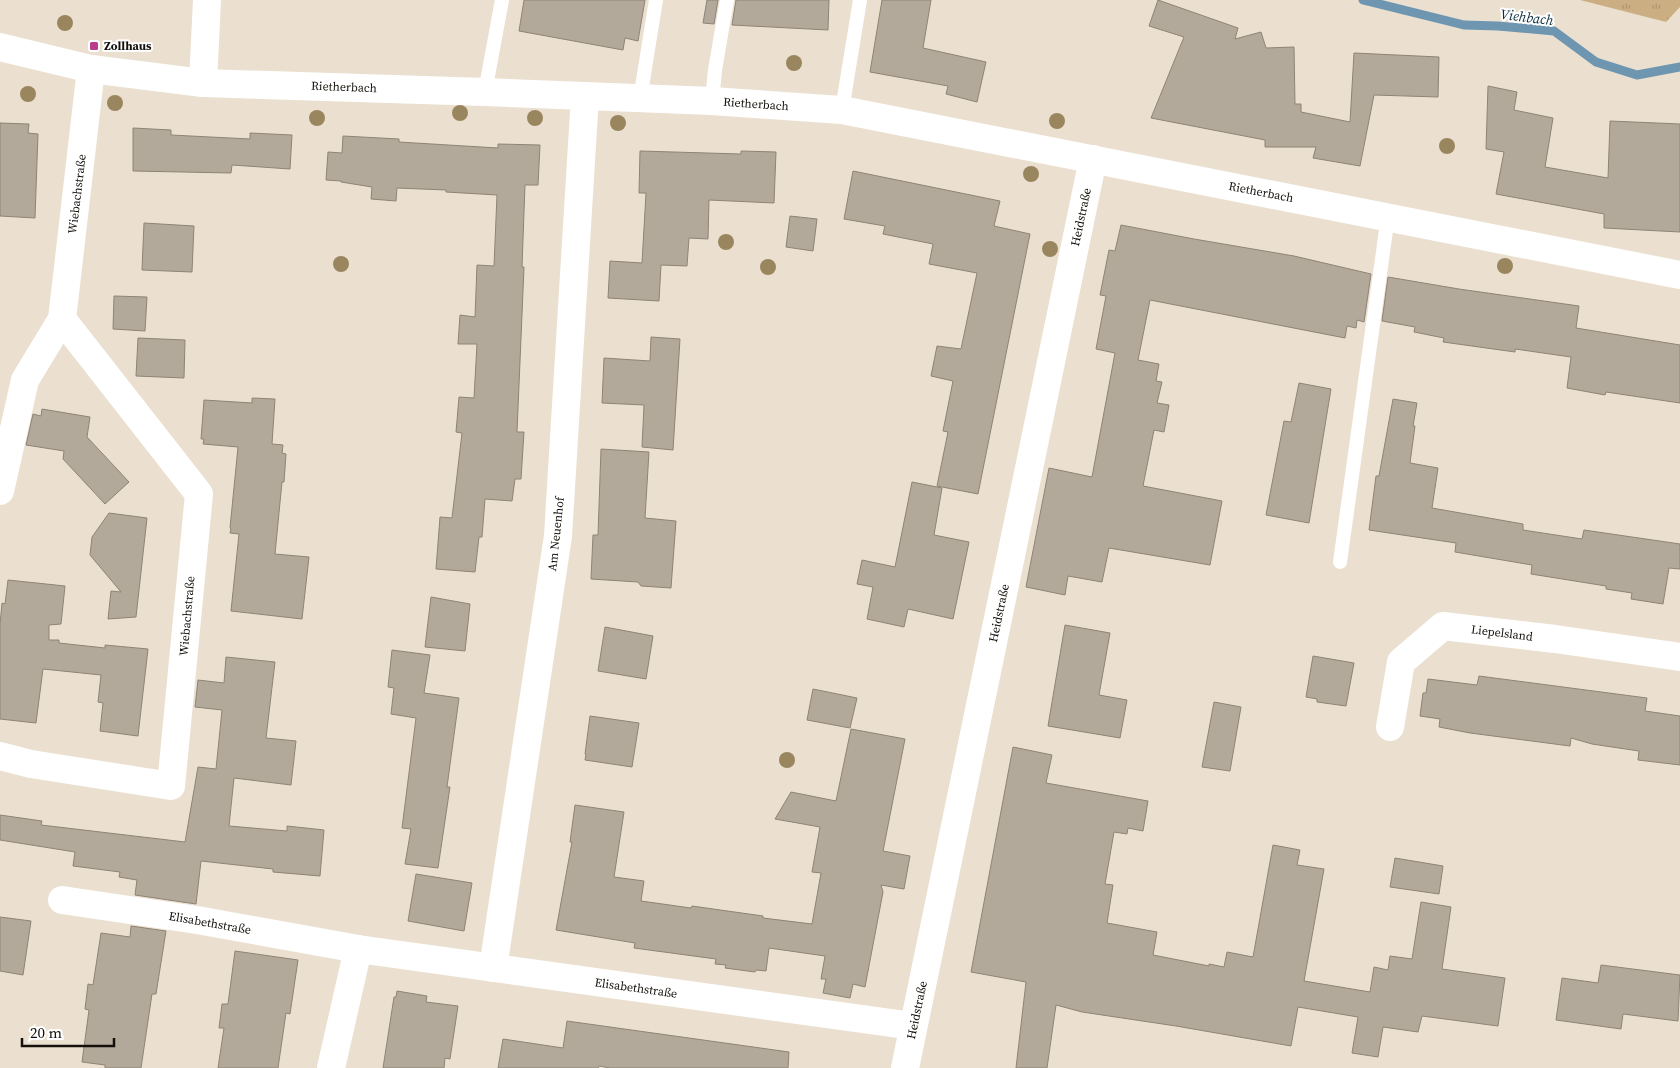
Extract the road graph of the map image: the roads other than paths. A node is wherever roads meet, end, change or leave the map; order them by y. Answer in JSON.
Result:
{"nodes":[{"id":1,"x":207,"y":0,"type":"edge"},
{"id":2,"x":502,"y":0,"type":"edge"},
{"id":3,"x":656,"y":0,"type":"edge"},
{"id":4,"x":727,"y":0,"type":"edge"},
{"id":5,"x":860,"y":0,"type":"edge"},
{"id":6,"x":0,"y":46,"type":"edge"},
{"id":7,"x":91,"y":69,"type":"junction"},
{"id":8,"x":203,"y":84,"type":"junction"},
{"id":9,"x":485,"y":92,"type":"junction"},
{"id":10,"x":585,"y":96,"type":"junction"},
{"id":11,"x":640,"y":98,"type":"junction"},
{"id":12,"x":712,"y":101,"type":"junction"},
{"id":13,"x":842,"y":110,"type":"junction"},
{"id":14,"x":1093,"y":159,"type":"junction"},
{"id":15,"x":1388,"y":216,"type":"junction"},
{"id":16,"x":1680,"y":275,"type":"edge"},
{"id":17,"x":62,"y":319,"type":"junction"},
{"id":18,"x":0,"y":491,"type":"edge"},
{"id":19,"x":1340,"y":562,"type":"dead end"},
{"id":20,"x":1680,"y":657,"type":"edge"},
{"id":21,"x":1390,"y":727,"type":"dead end"},
{"id":22,"x":0,"y":756,"type":"edge"},
{"id":23,"x":62,"y":900,"type":"dead end"},
{"id":24,"x":358,"y":950,"type":"junction"},
{"id":25,"x":493,"y":968,"type":"junction"},
{"id":26,"x":914,"y":1026,"type":"junction"},
{"id":27,"x":331,"y":1068,"type":"edge"},
{"id":28,"x":905,"y":1068,"type":"edge"}],
"edges":[{"from":1,"to":8,"type":"street"},
{"from":2,"to":9,"type":"lane"},
{"from":3,"to":11,"type":"lane"},
{"from":4,"to":12,"type":"lane"},
{"from":5,"to":13,"type":"lane"},
{"from":6,"to":7,"type":"street","name":"Rietherbach"},
{"from":7,"to":8,"type":"street","name":"Rietherbach"},
{"from":7,"to":17,"type":"street","name":"Wiebachstraße"},
{"from":8,"to":9,"type":"street","name":"Rietherbach"},
{"from":9,"to":10,"type":"street","name":"Rietherbach"},
{"from":10,"to":11,"type":"street","name":"Rietherbach"},
{"from":10,"to":25,"type":"street","name":"Am Neuenhof"},
{"from":11,"to":12,"type":"street","name":"Rietherbach"},
{"from":12,"to":13,"type":"street","name":"Rietherbach"},
{"from":13,"to":14,"type":"street","name":"Rietherbach"},
{"from":14,"to":15,"type":"street","name":"Rietherbach"},
{"from":14,"to":26,"type":"street","name":"Heidstraße"},
{"from":15,"to":16,"type":"street","name":"Rietherbach"},
{"from":15,"to":19,"type":"lane"},
{"from":17,"to":18,"type":"street","name":"Wiebachstraße"},
{"from":17,"to":22,"type":"street","name":"Wiebachstraße"},
{"from":20,"to":21,"type":"street","name":"Liepelsland"},
{"from":23,"to":24,"type":"street","name":"Elisabethstraße"},
{"from":24,"to":25,"type":"street","name":"Elisabethstraße"},
{"from":24,"to":27,"type":"street"},
{"from":25,"to":26,"type":"street","name":"Elisabethstraße"},
{"from":26,"to":28,"type":"street","name":"Heidstraße"}]}
